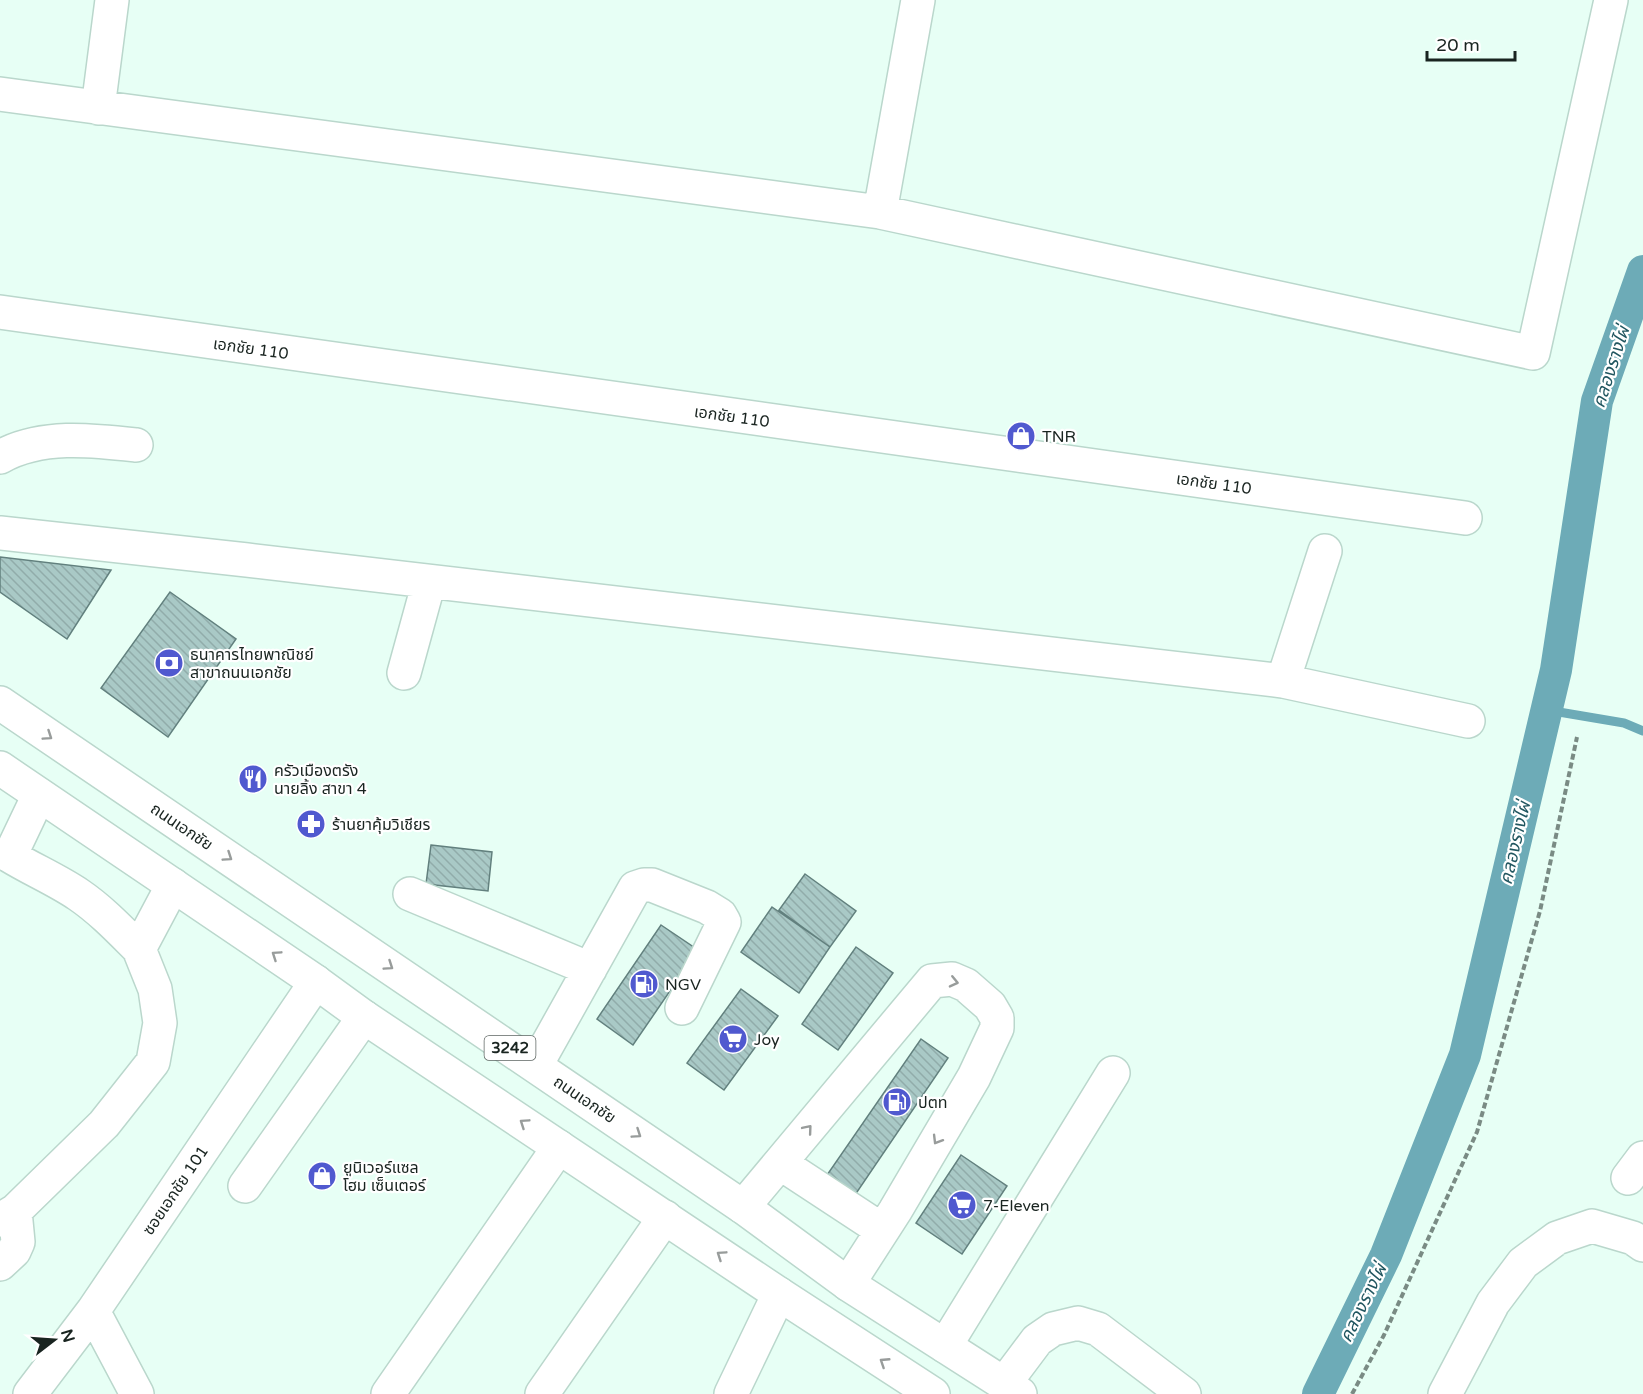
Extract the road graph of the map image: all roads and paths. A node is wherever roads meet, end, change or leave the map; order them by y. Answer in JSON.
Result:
{"nodes":[{"id":1,"x":111,"y":0,"type":"edge"},
{"id":2,"x":918,"y":0,"type":"edge"},
{"id":3,"x":1611,"y":0,"type":"edge"},
{"id":4,"x":0,"y":94,"type":"edge"},
{"id":5,"x":98,"y":108,"type":"junction"},
{"id":6,"x":880,"y":212,"type":"junction"},
{"id":7,"x":0,"y":312,"type":"edge"},
{"id":8,"x":136,"y":444,"type":"dead end"},
{"id":9,"x":0,"y":457,"type":"edge"},
{"id":10,"x":1465,"y":518,"type":"dead end"},
{"id":11,"x":0,"y":533,"type":"edge"},
{"id":12,"x":1325,"y":551,"type":"dead end"},
{"id":13,"x":429,"y":582,"type":"junction"},
{"id":14,"x":404,"y":673,"type":"dead end"},
{"id":15,"x":1283,"y":681,"type":"junction"},
{"id":16,"x":0,"y":703,"type":"edge"},
{"id":17,"x":1468,"y":722,"type":"dead end"},
{"id":18,"x":1577,"y":737,"type":"dead end"},
{"id":19,"x":0,"y":768,"type":"edge"},
{"id":20,"x":39,"y":795,"type":"junction"},
{"id":21,"x":5,"y":865,"type":"edge"},
{"id":22,"x":172,"y":885,"type":"junction"},
{"id":23,"x":410,"y":894,"type":"dead end"},
{"id":24,"x":139,"y":949,"type":"junction"},
{"id":25,"x":590,"y":969,"type":"junction"},
{"id":26,"x":316,"y":982,"type":"junction"},
{"id":27,"x":682,"y":1008,"type":"dead end"},
{"id":28,"x":364,"y":1017,"type":"junction"},
{"id":29,"x":536,"y":1065,"type":"junction"},
{"id":30,"x":1113,"y":1073,"type":"dead end"},
{"id":31,"x":559,"y":1147,"type":"junction"},
{"id":32,"x":780,"y":1163,"type":"junction"},
{"id":33,"x":245,"y":1186,"type":"dead end"},
{"id":34,"x":743,"y":1207,"type":"junction"},
{"id":35,"x":8,"y":1216,"type":"edge"},
{"id":36,"x":665,"y":1217,"type":"junction"},
{"id":37,"x":882,"y":1230,"type":"junction"},
{"id":38,"x":1643,"y":1245,"type":"edge"},
{"id":39,"x":0,"y":1264,"type":"edge"},
{"id":40,"x":848,"y":1284,"type":"junction"},
{"id":41,"x":779,"y":1294,"type":"junction"},
{"id":42,"x":93,"y":1311,"type":"junction"},
{"id":43,"x":945,"y":1346,"type":"junction"},
{"id":44,"x":1012,"y":1389,"type":"edge"},
{"id":45,"x":30,"y":1394,"type":"edge"},
{"id":46,"x":137,"y":1394,"type":"edge"},
{"id":47,"x":388,"y":1394,"type":"edge"},
{"id":48,"x":542,"y":1394,"type":"edge"},
{"id":49,"x":731,"y":1394,"type":"edge"},
{"id":50,"x":933,"y":1394,"type":"edge"},
{"id":51,"x":1184,"y":1394,"type":"edge"},
{"id":52,"x":1352,"y":1394,"type":"edge"},
{"id":53,"x":1445,"y":1394,"type":"edge"}],
"edges":[{"from":1,"to":5,"type":"street"},
{"from":2,"to":6,"type":"street"},
{"from":3,"to":6,"type":"street"},
{"from":4,"to":5,"type":"street"},
{"from":5,"to":6,"type":"street"},
{"from":7,"to":10,"type":"street","name":"เอกชัย 110"},
{"from":8,"to":9,"type":"street"},
{"from":11,"to":13,"type":"street"},
{"from":12,"to":15,"type":"street"},
{"from":13,"to":14,"type":"street"},
{"from":13,"to":15,"type":"street"},
{"from":15,"to":17,"type":"street"},
{"from":16,"to":29,"type":"street","name":"ถนนเอกชัย","number":"3242","one_way":true},
{"from":18,"to":52,"type":"path"},
{"from":19,"to":20,"type":"street"},
{"from":20,"to":21,"type":"street"},
{"from":20,"to":22,"type":"street"},
{"from":21,"to":24,"type":"street"},
{"from":22,"to":24,"type":"street"},
{"from":26,"to":22,"type":"street","one_way":true},
{"from":23,"to":25,"type":"street"},
{"from":24,"to":35,"type":"street"},
{"from":25,"to":27,"type":"street"},
{"from":25,"to":29,"type":"street"},
{"from":26,"to":28,"type":"street"},
{"from":26,"to":42,"type":"street","name":"ซอยเอกชัย 101"},
{"from":31,"to":28,"type":"street","one_way":true},
{"from":28,"to":33,"type":"street"},
{"from":29,"to":34,"type":"street","name":"ถนนเอกชัย","number":"3242","one_way":true},
{"from":30,"to":43,"type":"street"},
{"from":31,"to":36,"type":"street"},
{"from":31,"to":47,"type":"street"},
{"from":32,"to":34,"type":"street"},
{"from":32,"to":37,"type":"street"},
{"from":32,"to":37,"type":"street","one_way":true},
{"from":34,"to":40,"type":"street","name":"ถนนเอกชัย","number":"3242"},
{"from":35,"to":39,"type":"street"},
{"from":41,"to":36,"type":"street","one_way":true},
{"from":36,"to":48,"type":"street"},
{"from":37,"to":40,"type":"street"},
{"from":38,"to":53,"type":"street"},
{"from":40,"to":43,"type":"street","name":"ถนนเอกชัย","number":"3242"},
{"from":41,"to":49,"type":"street"},
{"from":50,"to":41,"type":"street","one_way":true},
{"from":42,"to":45,"type":"street","name":"ซอยเอกชัย 101"},
{"from":42,"to":46,"type":"street"},
{"from":43,"to":44,"type":"street","name":"ถนนเอกชัย","number":"3242"},
{"from":44,"to":51,"type":"street"}]}
